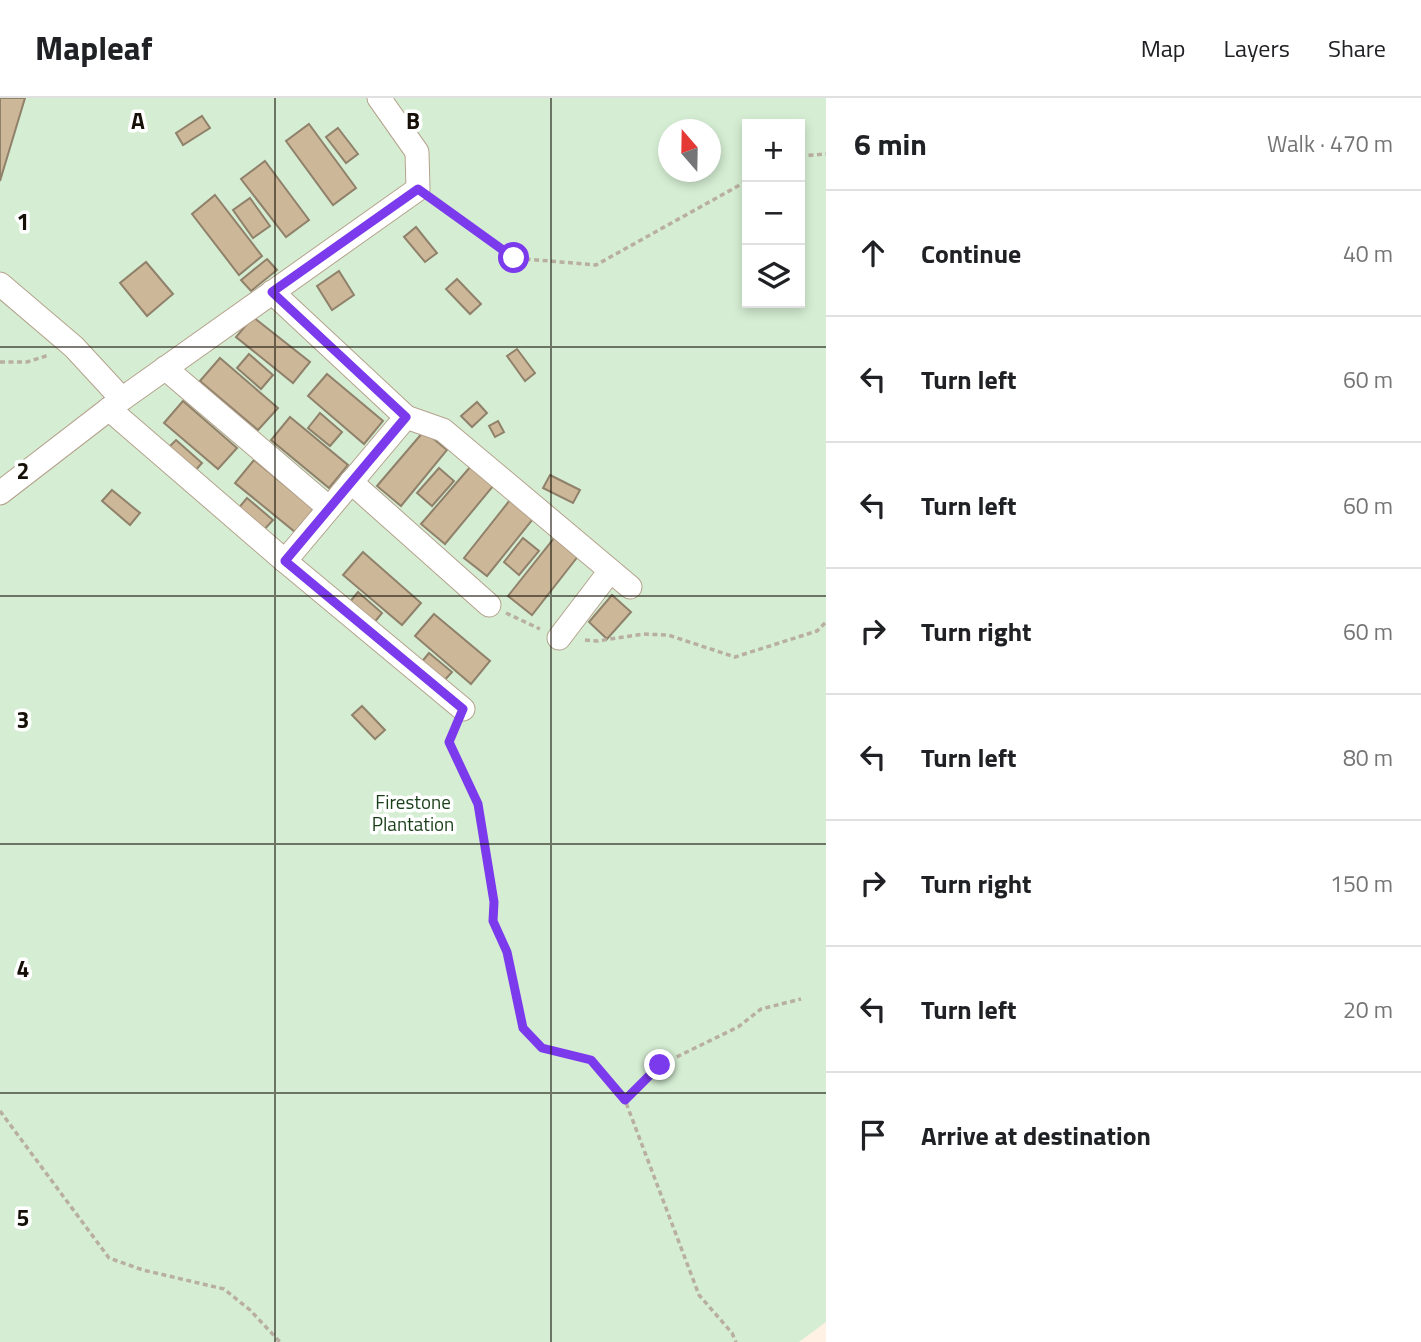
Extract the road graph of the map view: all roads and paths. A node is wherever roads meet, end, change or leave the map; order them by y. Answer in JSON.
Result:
{"nodes":[{"id":1,"x":379,"y":98,"type":"edge"},
{"id":2,"x":826,"y":154,"type":"edge"},
{"id":3,"x":805,"y":156,"type":"edge"},
{"id":4,"x":745,"y":182,"type":"edge"},
{"id":5,"x":418,"y":189,"type":"junction"},
{"id":6,"x":0,"y":284,"type":"edge"},
{"id":7,"x":272,"y":292,"type":"junction"},
{"id":8,"x":74,"y":347,"type":"junction"},
{"id":9,"x":0,"y":362,"type":"edge"},
{"id":10,"x":165,"y":369,"type":"junction"},
{"id":11,"x":116,"y":404,"type":"junction"},
{"id":12,"x":406,"y":417,"type":"junction"},
{"id":13,"x":351,"y":482,"type":"junction"},
{"id":14,"x":0,"y":493,"type":"edge"},
{"id":15,"x":329,"y":508,"type":"junction"},
{"id":16,"x":285,"y":561,"type":"junction"},
{"id":17,"x":610,"y":571,"type":"junction"},
{"id":18,"x":630,"y":587,"type":"dead end"},
{"id":19,"x":489,"y":605,"type":"joint"},
{"id":20,"x":826,"y":622,"type":"edge"},
{"id":21,"x":559,"y":638,"type":"junction"},
{"id":22,"x":463,"y":709,"type":"joint"},
{"id":23,"x":801,"y":999,"type":"dead end"},
{"id":24,"x":625,"y":1100,"type":"junction"},
{"id":25,"x":0,"y":1111,"type":"edge"},
{"id":26,"x":280,"y":1342,"type":"edge"},
{"id":27,"x":736,"y":1342,"type":"edge"}],
"edges":[{"from":1,"to":5,"type":"street"},
{"from":2,"to":3,"type":"path"},
{"from":4,"to":5,"type":"path"},
{"from":5,"to":7,"type":"street"},
{"from":6,"to":8,"type":"street"},
{"from":7,"to":10,"type":"street"},
{"from":7,"to":12,"type":"street"},
{"from":8,"to":9,"type":"path"},
{"from":8,"to":11,"type":"street"},
{"from":10,"to":11,"type":"street"},
{"from":10,"to":15,"type":"street"},
{"from":11,"to":14,"type":"street"},
{"from":11,"to":16,"type":"street"},
{"from":12,"to":13,"type":"street"},
{"from":12,"to":17,"type":"street"},
{"from":13,"to":15,"type":"street"},
{"from":13,"to":19,"type":"street"},
{"from":15,"to":16,"type":"street"},
{"from":16,"to":22,"type":"street"},
{"from":17,"to":18,"type":"street"},
{"from":17,"to":21,"type":"street"},
{"from":19,"to":21,"type":"path"},
{"from":20,"to":21,"type":"path"},
{"from":22,"to":24,"type":"path"},
{"from":23,"to":24,"type":"path"},
{"from":24,"to":27,"type":"path"},
{"from":25,"to":26,"type":"path"}]}
